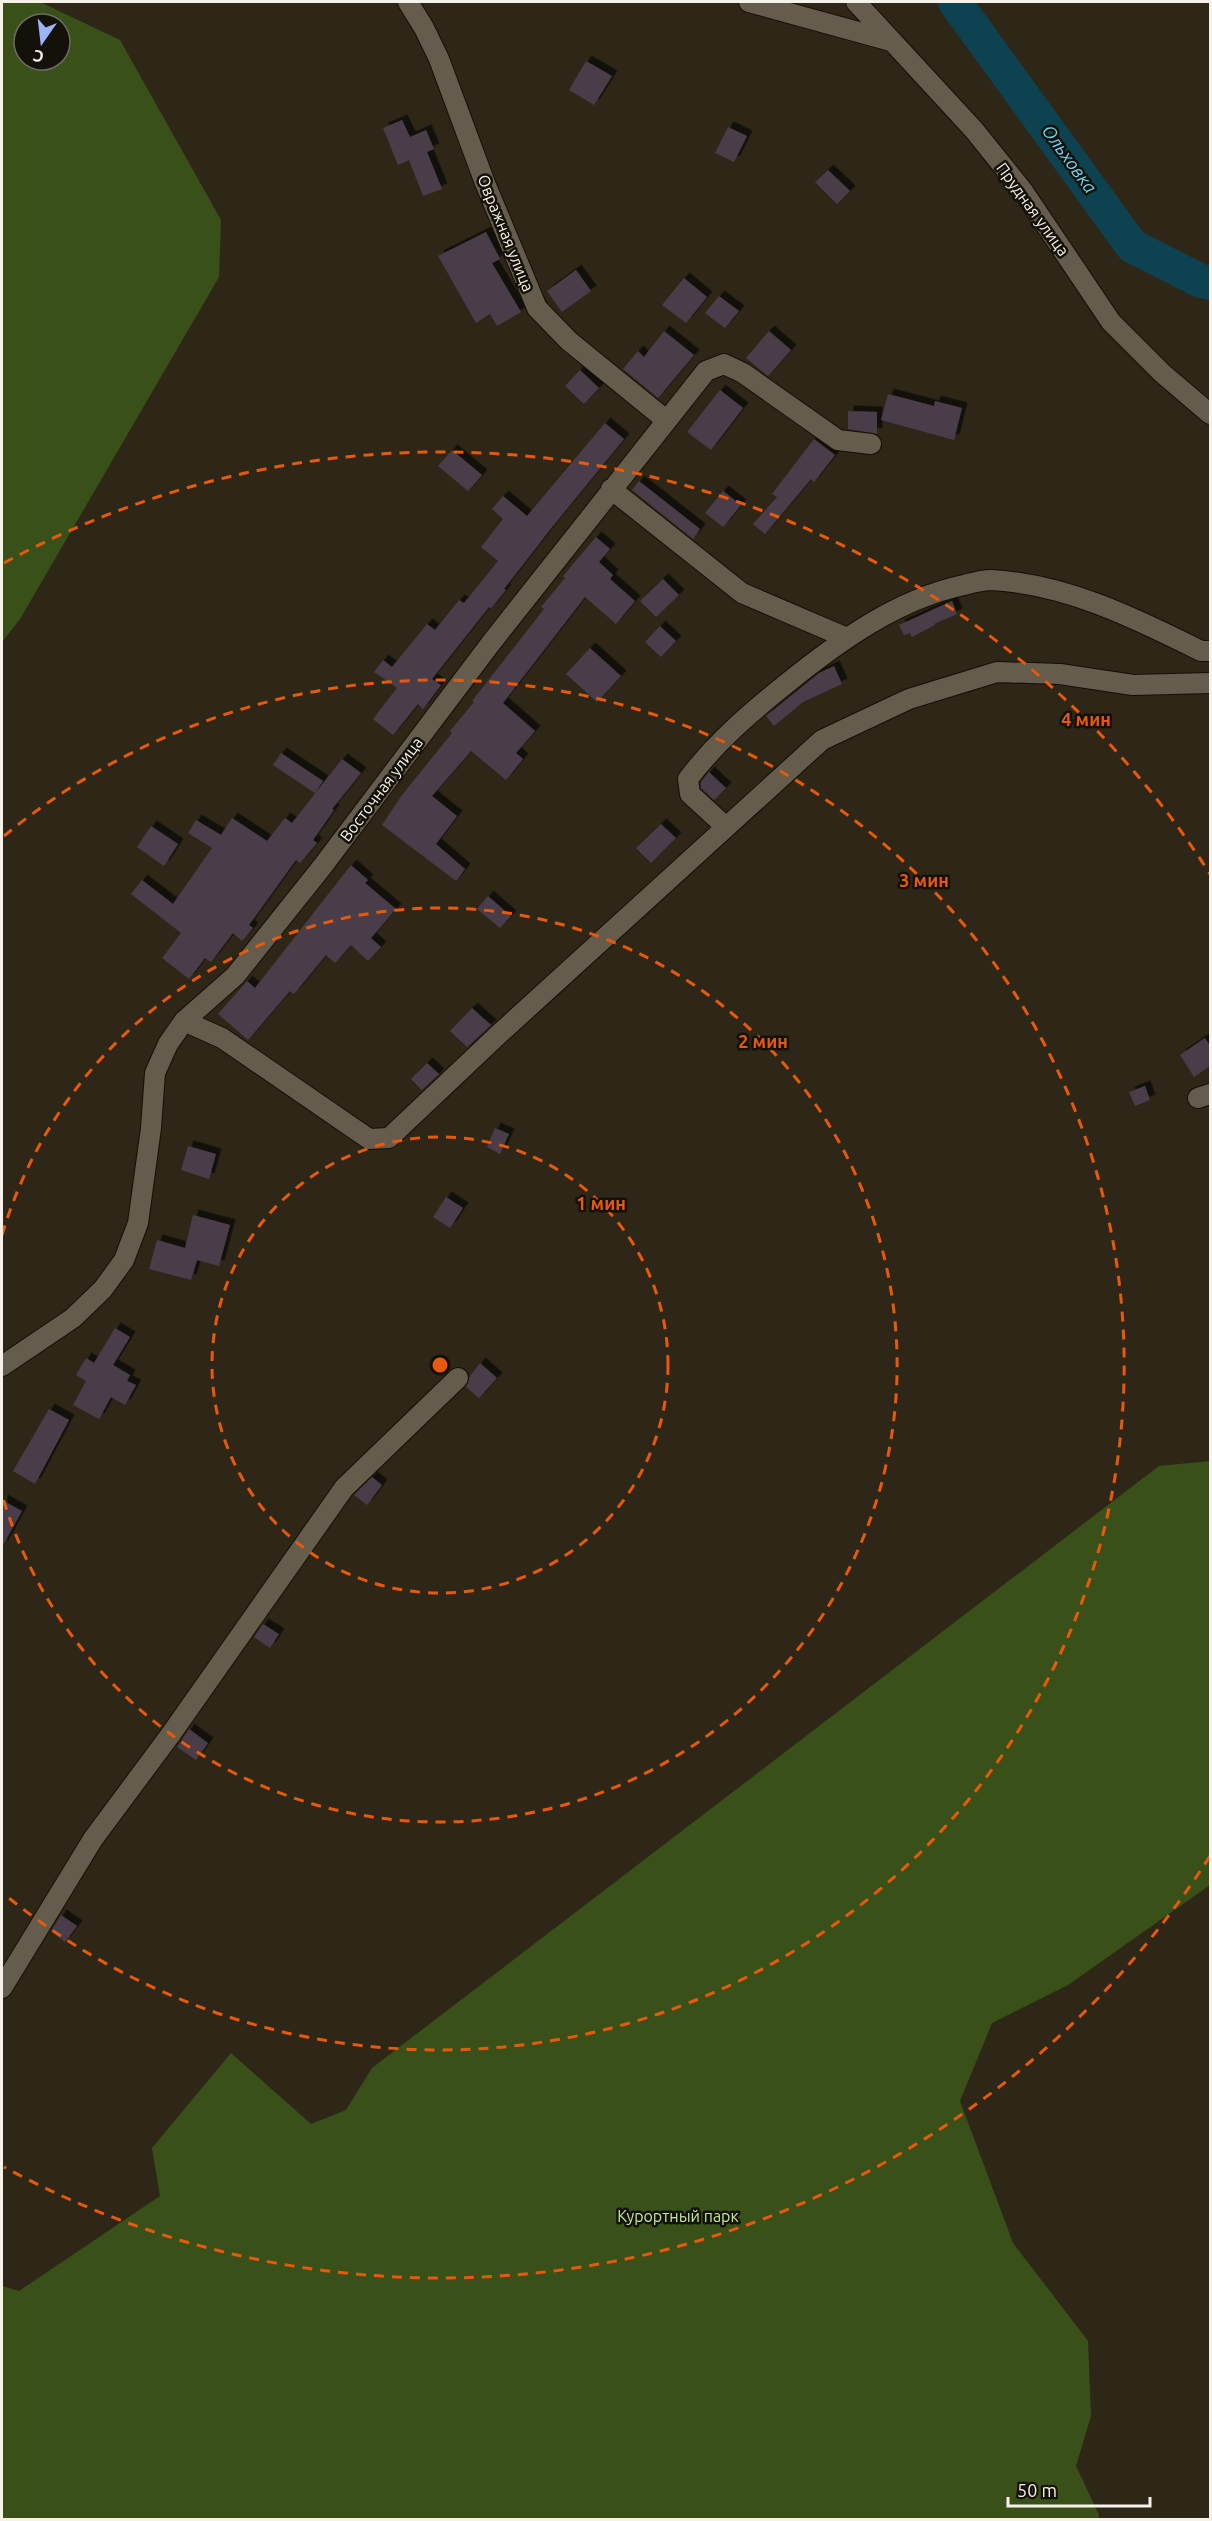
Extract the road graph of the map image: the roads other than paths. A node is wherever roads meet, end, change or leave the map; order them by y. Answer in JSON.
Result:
{"nodes":[{"id":1,"x":408,"y":2,"type":"edge"},
{"id":2,"x":749,"y":2,"type":"edge"},
{"id":3,"x":856,"y":2,"type":"edge"},
{"id":4,"x":892,"y":41,"type":"junction"},
{"id":5,"x":1210,"y":414,"type":"edge"},
{"id":6,"x":666,"y":420,"type":"junction"},
{"id":7,"x":871,"y":444,"type":"dead end"},
{"id":8,"x":611,"y":489,"type":"junction"},
{"id":9,"x":847,"y":638,"type":"junction"},
{"id":10,"x":1210,"y":651,"type":"edge"},
{"id":11,"x":1210,"y":683,"type":"edge"},
{"id":12,"x":726,"y":827,"type":"junction"},
{"id":13,"x":184,"y":1021,"type":"junction"},
{"id":14,"x":2,"y":1366,"type":"edge"},
{"id":15,"x":458,"y":1378,"type":"dead end"},
{"id":16,"x":2,"y":1988,"type":"edge"}],
"edges":[{"from":1,"to":6,"type":"street","name":"Овражная улица"},
{"from":2,"to":4,"type":"street"},
{"from":3,"to":4,"type":"street","name":"Прудная улица"},
{"from":4,"to":5,"type":"street","name":"Прудная улица"},
{"from":6,"to":7,"type":"street","name":"Восточная улица"},
{"from":6,"to":8,"type":"street","name":"Восточная улица"},
{"from":8,"to":9,"type":"street"},
{"from":8,"to":13,"type":"street","name":"Восточная улица"},
{"from":9,"to":10,"type":"street"},
{"from":9,"to":12,"type":"street"},
{"from":11,"to":12,"type":"street"},
{"from":12,"to":13,"type":"street"},
{"from":13,"to":14,"type":"street","name":"Восточная улица"},
{"from":15,"to":16,"type":"street"}]}
